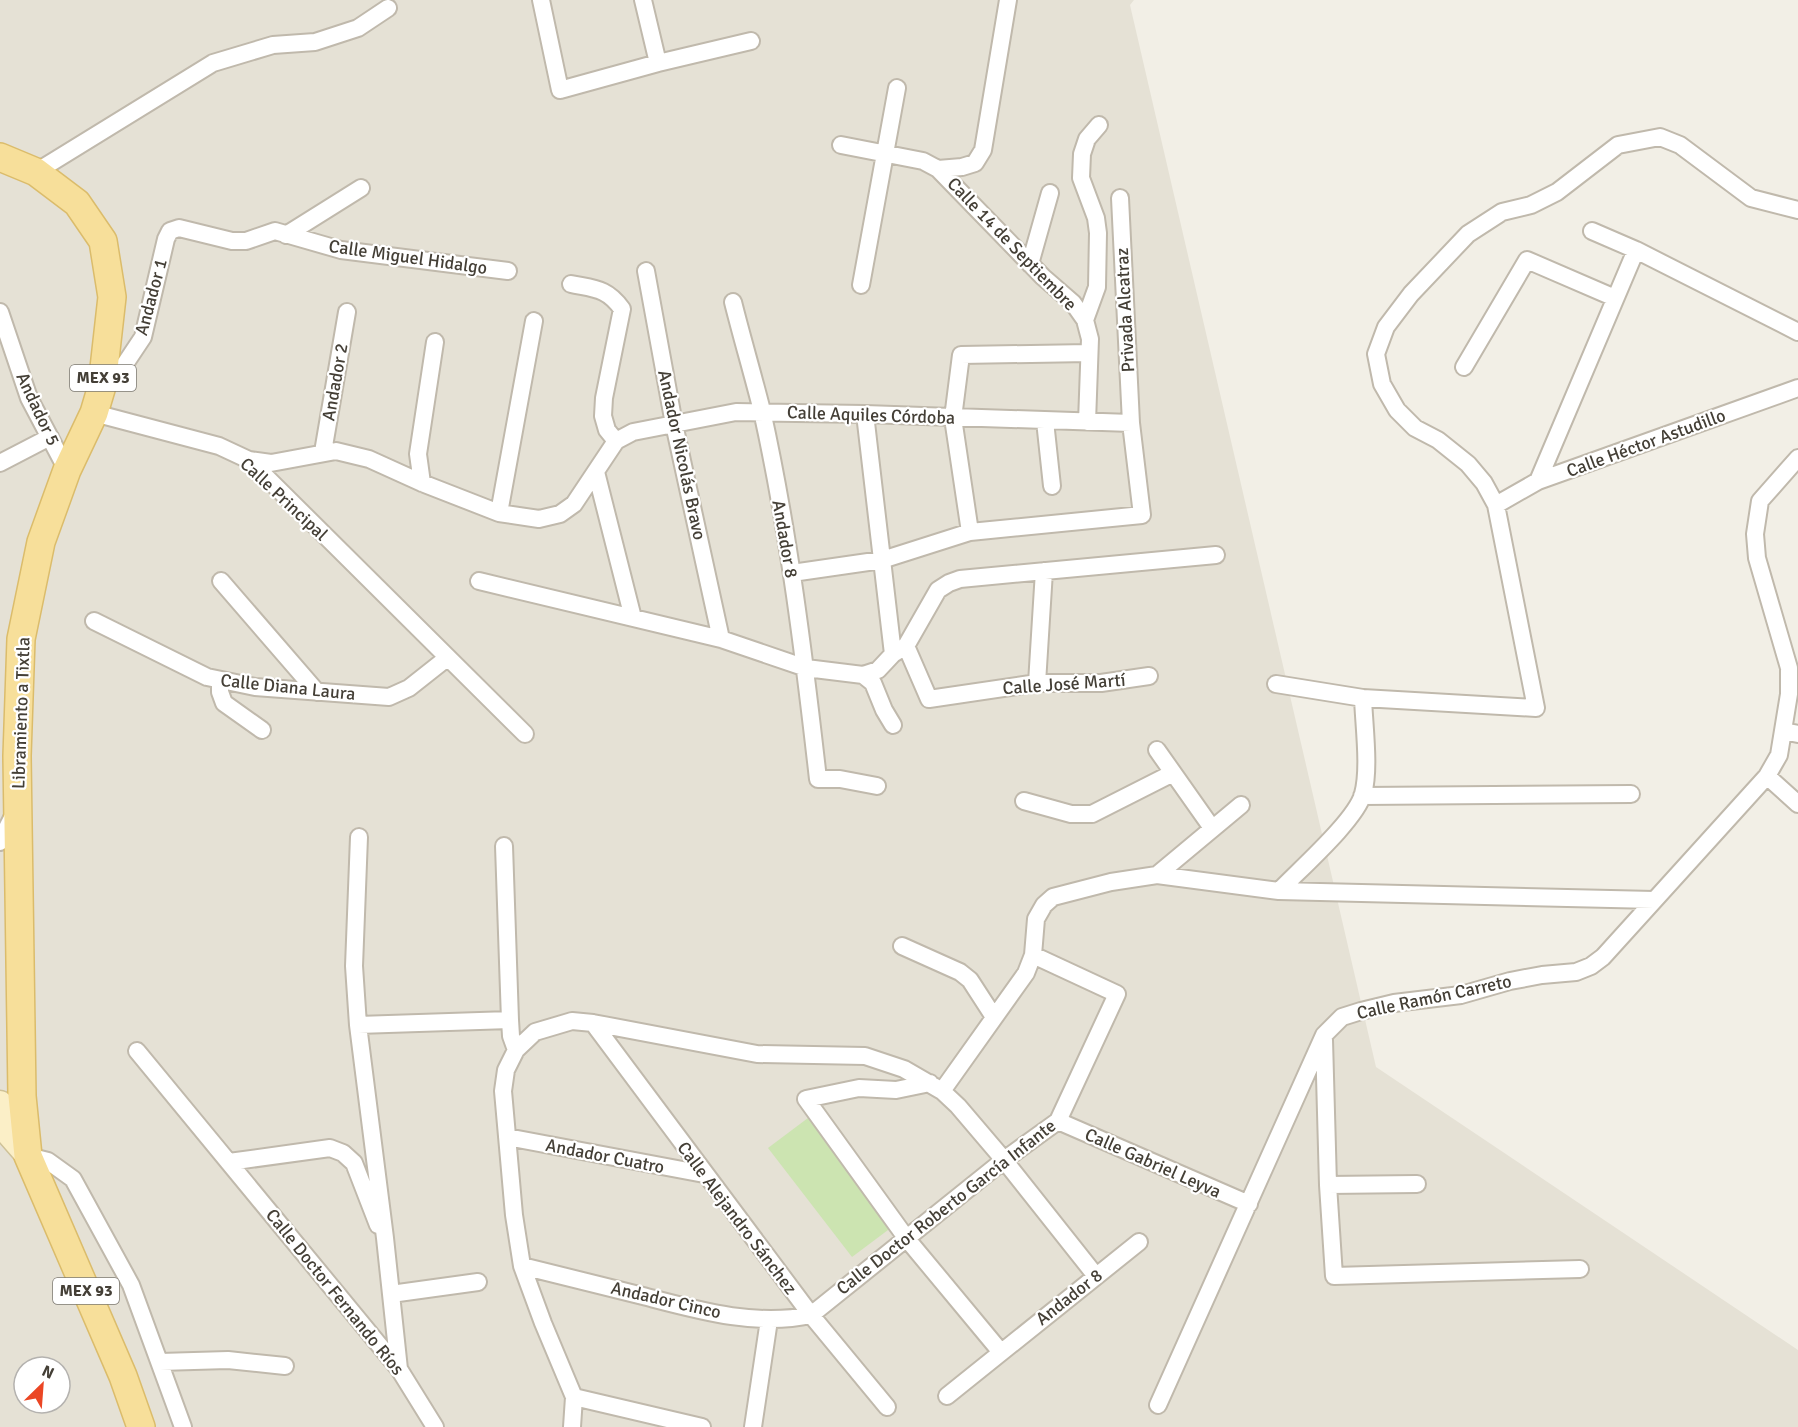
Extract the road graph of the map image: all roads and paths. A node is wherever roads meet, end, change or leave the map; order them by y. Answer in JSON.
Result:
{"nodes":[{"id":1,"x":541,"y":0,"type":"edge"},
{"id":2,"x":643,"y":0,"type":"edge"},
{"id":3,"x":1008,"y":0,"type":"edge"},
{"id":4,"x":388,"y":8,"type":"dead end"},
{"id":5,"x":751,"y":41,"type":"dead end"},
{"id":6,"x":658,"y":63,"type":"junction"},
{"id":7,"x":897,"y":88,"type":"dead end"},
{"id":8,"x":1099,"y":125,"type":"dead end"},
{"id":9,"x":841,"y":145,"type":"dead end"},
{"id":10,"x":886,"y":154,"type":"junction"},
{"id":11,"x":0,"y":156,"type":"edge"},
{"id":12,"x":938,"y":169,"type":"junction"},
{"id":13,"x":36,"y":172,"type":"junction"},
{"id":14,"x":361,"y":188,"type":"dead end"},
{"id":15,"x":1050,"y":193,"type":"dead end"},
{"id":16,"x":1120,"y":198,"type":"dead end"},
{"id":17,"x":1798,"y":210,"type":"edge"},
{"id":18,"x":170,"y":231,"type":"joint"},
{"id":19,"x":1592,"y":231,"type":"dead end"},
{"id":20,"x":286,"y":235,"type":"junction"},
{"id":21,"x":1636,"y":250,"type":"junction"},
{"id":22,"x":1030,"y":264,"type":"junction"},
{"id":23,"x":508,"y":271,"type":"dead end"},
{"id":24,"x":646,"y":271,"type":"dead end"},
{"id":25,"x":571,"y":284,"type":"dead end"},
{"id":26,"x":861,"y":285,"type":"dead end"},
{"id":27,"x":1615,"y":298,"type":"junction"},
{"id":28,"x":733,"y":302,"type":"dead end"},
{"id":29,"x":0,"y":312,"type":"edge"},
{"id":30,"x":347,"y":312,"type":"dead end"},
{"id":31,"x":1085,"y":320,"type":"junction"},
{"id":32,"x":534,"y":321,"type":"dead end"},
{"id":33,"x":1798,"y":332,"type":"edge"},
{"id":34,"x":435,"y":342,"type":"dead end"},
{"id":35,"x":1089,"y":353,"type":"junction"},
{"id":36,"x":1464,"y":368,"type":"dead end"},
{"id":37,"x":102,"y":386,"type":"junction"},
{"id":38,"x":1798,"y":388,"type":"edge"},
{"id":39,"x":762,"y":411,"type":"junction"},
{"id":40,"x":94,"y":413,"type":"junction"},
{"id":41,"x":865,"y":414,"type":"junction"},
{"id":42,"x":953,"y":418,"type":"junction"},
{"id":43,"x":1045,"y":421,"type":"junction"},
{"id":44,"x":1087,"y":422,"type":"junction"},
{"id":45,"x":1131,"y":423,"type":"junction"},
{"id":46,"x":674,"y":424,"type":"junction"},
{"id":47,"x":50,"y":437,"type":"junction"},
{"id":48,"x":616,"y":441,"type":"junction"},
{"id":49,"x":323,"y":452,"type":"junction"},
{"id":50,"x":1798,"y":458,"type":"edge"},
{"id":51,"x":249,"y":460,"type":"junction"},
{"id":52,"x":0,"y":463,"type":"edge"},
{"id":53,"x":67,"y":470,"type":"junction"},
{"id":54,"x":596,"y":472,"type":"junction"},
{"id":55,"x":1538,"y":481,"type":"junction"},
{"id":56,"x":422,"y":483,"type":"junction"},
{"id":57,"x":1052,"y":486,"type":"dead end"},
{"id":58,"x":1496,"y":505,"type":"junction"},
{"id":59,"x":499,"y":513,"type":"junction"},
{"id":60,"x":970,"y":532,"type":"junction"},
{"id":61,"x":1216,"y":555,"type":"dead end"},
{"id":62,"x":882,"y":560,"type":"junction"},
{"id":63,"x":1044,"y":571,"type":"junction"},
{"id":64,"x":792,"y":573,"type":"junction"},
{"id":65,"x":221,"y":581,"type":"dead end"},
{"id":66,"x":479,"y":581,"type":"dead end"},
{"id":67,"x":633,"y":618,"type":"junction"},
{"id":68,"x":94,"y":621,"type":"dead end"},
{"id":69,"x":721,"y":639,"type":"junction"},
{"id":70,"x":899,"y":650,"type":"junction"},
{"id":71,"x":447,"y":658,"type":"junction"},
{"id":72,"x":806,"y":668,"type":"junction"},
{"id":73,"x":863,"y":675,"type":"junction"},
{"id":74,"x":1149,"y":676,"type":"dead end"},
{"id":75,"x":220,"y":680,"type":"junction"},
{"id":76,"x":1037,"y":682,"type":"junction"},
{"id":77,"x":1276,"y":684,"type":"dead end"},
{"id":78,"x":317,"y":692,"type":"junction"},
{"id":79,"x":1364,"y":698,"type":"junction"},
{"id":80,"x":893,"y":725,"type":"dead end"},
{"id":81,"x":262,"y":730,"type":"dead end"},
{"id":82,"x":1790,"y":733,"type":"edge"},
{"id":83,"x":525,"y":734,"type":"dead end"},
{"id":84,"x":1156,"y":750,"type":"dead end"},
{"id":85,"x":1173,"y":773,"type":"junction"},
{"id":86,"x":1767,"y":776,"type":"junction"},
{"id":87,"x":877,"y":786,"type":"dead end"},
{"id":88,"x":1631,"y":794,"type":"dead end"},
{"id":89,"x":1362,"y":796,"type":"junction"},
{"id":90,"x":1024,"y":801,"type":"dead end"},
{"id":91,"x":1798,"y":804,"type":"edge"},
{"id":92,"x":1241,"y":805,"type":"dead end"},
{"id":93,"x":18,"y":806,"type":"junction"},
{"id":94,"x":1212,"y":828,"type":"junction"},
{"id":95,"x":359,"y":837,"type":"dead end"},
{"id":96,"x":0,"y":842,"type":"edge"},
{"id":97,"x":504,"y":846,"type":"dead end"},
{"id":98,"x":1157,"y":875,"type":"junction"},
{"id":99,"x":1279,"y":891,"type":"junction"},
{"id":100,"x":1654,"y":900,"type":"junction"},
{"id":101,"x":902,"y":946,"type":"dead end"},
{"id":102,"x":1034,"y":955,"type":"junction"},
{"id":103,"x":994,"y":1017,"type":"junction"},
{"id":104,"x":510,"y":1020,"type":"junction"},
{"id":105,"x":593,"y":1023,"type":"junction"},
{"id":106,"x":358,"y":1025,"type":"junction"},
{"id":107,"x":1324,"y":1035,"type":"junction"},
{"id":108,"x":516,"y":1050,"type":"junction"},
{"id":109,"x":137,"y":1051,"type":"dead end"},
{"id":110,"x":936,"y":1087,"type":"junction"},
{"id":111,"x":0,"y":1103,"type":"edge"},
{"id":112,"x":1058,"y":1121,"type":"junction"},
{"id":113,"x":507,"y":1137,"type":"junction"},
{"id":114,"x":28,"y":1156,"type":"junction"},
{"id":115,"x":1005,"y":1160,"type":"junction"},
{"id":116,"x":229,"y":1162,"type":"junction"},
{"id":117,"x":704,"y":1174,"type":"junction"},
{"id":118,"x":1417,"y":1184,"type":"dead end"},
{"id":119,"x":1328,"y":1185,"type":"junction"},
{"id":120,"x":1248,"y":1204,"type":"junction"},
{"id":121,"x":385,"y":1238,"type":"junction"},
{"id":122,"x":907,"y":1239,"type":"junction"},
{"id":123,"x":1139,"y":1242,"type":"dead end"},
{"id":124,"x":522,"y":1266,"type":"junction"},
{"id":125,"x":1580,"y":1269,"type":"dead end"},
{"id":126,"x":1096,"y":1276,"type":"junction"},
{"id":127,"x":478,"y":1282,"type":"dead end"},
{"id":128,"x":391,"y":1294,"type":"junction"},
{"id":129,"x":811,"y":1315,"type":"junction"},
{"id":130,"x":769,"y":1320,"type":"junction"},
{"id":131,"x":999,"y":1352,"type":"junction"},
{"id":132,"x":160,"y":1362,"type":"junction"},
{"id":133,"x":285,"y":1366,"type":"dead end"},
{"id":134,"x":399,"y":1369,"type":"junction"},
{"id":135,"x":947,"y":1396,"type":"dead end"},
{"id":136,"x":574,"y":1397,"type":"junction"},
{"id":137,"x":1158,"y":1406,"type":"dead end"},
{"id":138,"x":887,"y":1407,"type":"dead end"},
{"id":139,"x":141,"y":1427,"type":"edge"},
{"id":140,"x":183,"y":1427,"type":"edge"},
{"id":141,"x":435,"y":1427,"type":"edge"},
{"id":142,"x":572,"y":1427,"type":"edge"},
{"id":143,"x":702,"y":1427,"type":"edge"},
{"id":144,"x":753,"y":1427,"type":"edge"}],
"edges":[{"from":1,"to":6,"type":"street"},
{"from":2,"to":6,"type":"street"},
{"from":3,"to":12,"type":"street"},
{"from":4,"to":13,"type":"street"},
{"from":5,"to":6,"type":"street"},
{"from":7,"to":10,"type":"street"},
{"from":8,"to":31,"type":"street"},
{"from":9,"to":10,"type":"street"},
{"from":10,"to":12,"type":"street"},
{"from":10,"to":26,"type":"street"},
{"from":11,"to":13,"type":"main road","name":"Libramiento a Tixtla","number":"MEX 93"},
{"from":12,"to":22,"type":"street","name":"Calle 14 de Septiembre"},
{"from":13,"to":37,"type":"main road","name":"Libramiento a Tixtla","number":"MEX 93"},
{"from":14,"to":20,"type":"street"},
{"from":15,"to":22,"type":"street"},
{"from":16,"to":45,"type":"street","name":"Privada Alcatraz"},
{"from":17,"to":58,"type":"street"},
{"from":18,"to":20,"type":"street","name":"Calle Miguel Hidalgo"},
{"from":18,"to":37,"type":"street","name":"Andador 1"},
{"from":19,"to":21,"type":"street"},
{"from":20,"to":23,"type":"street","name":"Calle Miguel Hidalgo"},
{"from":21,"to":27,"type":"street"},
{"from":21,"to":33,"type":"street"},
{"from":22,"to":31,"type":"street","name":"Calle 14 de Septiembre"},
{"from":24,"to":46,"type":"street","name":"Andador Nicolás Bravo"},
{"from":25,"to":48,"type":"street"},
{"from":27,"to":36,"type":"street"},
{"from":27,"to":55,"type":"street"},
{"from":28,"to":39,"type":"street","name":"Andador 8"},
{"from":29,"to":47,"type":"street","name":"Andador 5"},
{"from":30,"to":49,"type":"street","name":"Andador 2"},
{"from":31,"to":35,"type":"street"},
{"from":32,"to":59,"type":"street"},
{"from":34,"to":56,"type":"street"},
{"from":35,"to":42,"type":"street"},
{"from":35,"to":44,"type":"street"},
{"from":37,"to":40,"type":"main road","name":"Libramiento a Tixtla","number":"MEX 93"},
{"from":38,"to":55,"type":"street","name":"Calle Héctor Astudillo"},
{"from":39,"to":41,"type":"street","name":"Calle Aquiles Córdoba"},
{"from":39,"to":46,"type":"street","name":"Calle Aquiles Córdoba"},
{"from":39,"to":64,"type":"street","name":"Andador 8"},
{"from":40,"to":51,"type":"street","name":"Calle Principal"},
{"from":40,"to":53,"type":"main road","name":"Libramiento a Tixtla","number":"MEX 93"},
{"from":41,"to":42,"type":"street","name":"Calle Aquiles Córdoba"},
{"from":41,"to":62,"type":"street"},
{"from":42,"to":43,"type":"street","name":"Calle Aquiles Córdoba"},
{"from":42,"to":60,"type":"street"},
{"from":43,"to":44,"type":"street","name":"Calle Aquiles Córdoba"},
{"from":43,"to":57,"type":"street"},
{"from":44,"to":45,"type":"street","name":"Calle Aquiles Córdoba"},
{"from":45,"to":60,"type":"street","name":"Privada Alcatraz"},
{"from":46,"to":48,"type":"street","name":"Calle Aquiles Córdoba"},
{"from":46,"to":69,"type":"street","name":"Andador Nicolás Bravo"},
{"from":47,"to":52,"type":"street"},
{"from":47,"to":53,"type":"street","name":"Andador 5"},
{"from":48,"to":54,"type":"street"},
{"from":49,"to":51,"type":"street"},
{"from":49,"to":56,"type":"street"},
{"from":50,"to":82,"type":"street"},
{"from":51,"to":71,"type":"street","name":"Calle Principal"},
{"from":53,"to":93,"type":"main road","name":"Libramiento a Tixtla","number":"MEX 93"},
{"from":54,"to":59,"type":"street"},
{"from":54,"to":67,"type":"street"},
{"from":55,"to":58,"type":"street","name":"Calle Héctor Astudillo"},
{"from":56,"to":59,"type":"street"},
{"from":58,"to":79,"type":"street"},
{"from":60,"to":62,"type":"street"},
{"from":61,"to":63,"type":"street"},
{"from":62,"to":64,"type":"street"},
{"from":62,"to":70,"type":"street"},
{"from":63,"to":70,"type":"street"},
{"from":63,"to":76,"type":"street"},
{"from":64,"to":72,"type":"street","name":"Andador 8"},
{"from":65,"to":78,"type":"street"},
{"from":66,"to":67,"type":"street"},
{"from":67,"to":69,"type":"street"},
{"from":68,"to":75,"type":"street","name":"Calle Diana Laura"},
{"from":69,"to":72,"type":"street"},
{"from":70,"to":73,"type":"street"},
{"from":70,"to":76,"type":"street","name":"Calle José Martí"},
{"from":71,"to":78,"type":"street","name":"Calle Diana Laura"},
{"from":71,"to":83,"type":"street"},
{"from":72,"to":73,"type":"street"},
{"from":72,"to":87,"type":"street"},
{"from":73,"to":80,"type":"street"},
{"from":74,"to":76,"type":"street","name":"Calle José Martí"},
{"from":75,"to":78,"type":"street","name":"Calle Diana Laura"},
{"from":75,"to":81,"type":"street"},
{"from":77,"to":79,"type":"street"},
{"from":79,"to":89,"type":"street"},
{"from":82,"to":86,"type":"street"},
{"from":84,"to":85,"type":"street"},
{"from":85,"to":90,"type":"street"},
{"from":85,"to":94,"type":"street"},
{"from":86,"to":91,"type":"street"},
{"from":86,"to":100,"type":"street"},
{"from":88,"to":89,"type":"street"},
{"from":89,"to":99,"type":"street"},
{"from":92,"to":94,"type":"street"},
{"from":93,"to":96,"type":"street"},
{"from":93,"to":114,"type":"main road","name":"Libramiento a Tixtla","number":"MEX 93"},
{"from":94,"to":98,"type":"street"},
{"from":95,"to":106,"type":"street"},
{"from":97,"to":104,"type":"street"},
{"from":98,"to":99,"type":"street"},
{"from":98,"to":102,"type":"street"},
{"from":99,"to":100,"type":"street"},
{"from":100,"to":107,"type":"street","name":"Calle Ramón Carreto"},
{"from":101,"to":103,"type":"street"},
{"from":102,"to":103,"type":"street"},
{"from":102,"to":112,"type":"street","name":"Calle Doctor Roberto García Infante"},
{"from":103,"to":110,"type":"street"},
{"from":104,"to":106,"type":"street"},
{"from":104,"to":108,"type":"street"},
{"from":105,"to":108,"type":"street"},
{"from":105,"to":110,"type":"street"},
{"from":105,"to":117,"type":"street","name":"Calle Alejandro Sánchez"},
{"from":106,"to":121,"type":"street"},
{"from":107,"to":119,"type":"street"},
{"from":107,"to":120,"type":"street","name":"Calle Ramón Carreto"},
{"from":108,"to":113,"type":"street"},
{"from":109,"to":116,"type":"street","name":"Calle Doctor Fernando Ríos"},
{"from":110,"to":115,"type":"street"},
{"from":110,"to":122,"type":"street"},
{"from":111,"to":114,"type":"street","number":"MEX 93"},
{"from":112,"to":115,"type":"street","name":"Calle Doctor Roberto García Infante"},
{"from":112,"to":120,"type":"street","name":"Calle Gabriel Leyva"},
{"from":113,"to":117,"type":"street","name":"Andador Cuatro"},
{"from":113,"to":124,"type":"street"},
{"from":114,"to":132,"type":"street"},
{"from":114,"to":139,"type":"main road","number":"MEX 93"},
{"from":115,"to":122,"type":"street","name":"Calle Doctor Roberto García Infante"},
{"from":115,"to":126,"type":"street"},
{"from":116,"to":121,"type":"street"},
{"from":116,"to":134,"type":"street","name":"Calle Doctor Fernando Ríos"},
{"from":117,"to":129,"type":"street","name":"Calle Alejandro Sánchez"},
{"from":118,"to":119,"type":"street"},
{"from":119,"to":125,"type":"street"},
{"from":120,"to":137,"type":"street","name":"Calle Ramón Carreto"},
{"from":121,"to":128,"type":"street"},
{"from":122,"to":129,"type":"street","name":"Calle Doctor Roberto García Infante"},
{"from":122,"to":131,"type":"street"},
{"from":123,"to":126,"type":"street","name":"Andador 8"},
{"from":124,"to":130,"type":"street","name":"Andador Cinco"},
{"from":124,"to":136,"type":"street"},
{"from":126,"to":131,"type":"street","name":"Andador 8"},
{"from":127,"to":128,"type":"street"},
{"from":128,"to":134,"type":"street"},
{"from":129,"to":130,"type":"street","name":"Andador Cinco"},
{"from":129,"to":138,"type":"street","name":"Calle Alejandro Sánchez"},
{"from":130,"to":144,"type":"street"},
{"from":131,"to":135,"type":"street","name":"Andador 8"},
{"from":132,"to":133,"type":"street"},
{"from":132,"to":140,"type":"street"},
{"from":134,"to":141,"type":"street","name":"Calle Doctor Fernando Ríos"},
{"from":136,"to":142,"type":"street"},
{"from":136,"to":143,"type":"street"}]}
